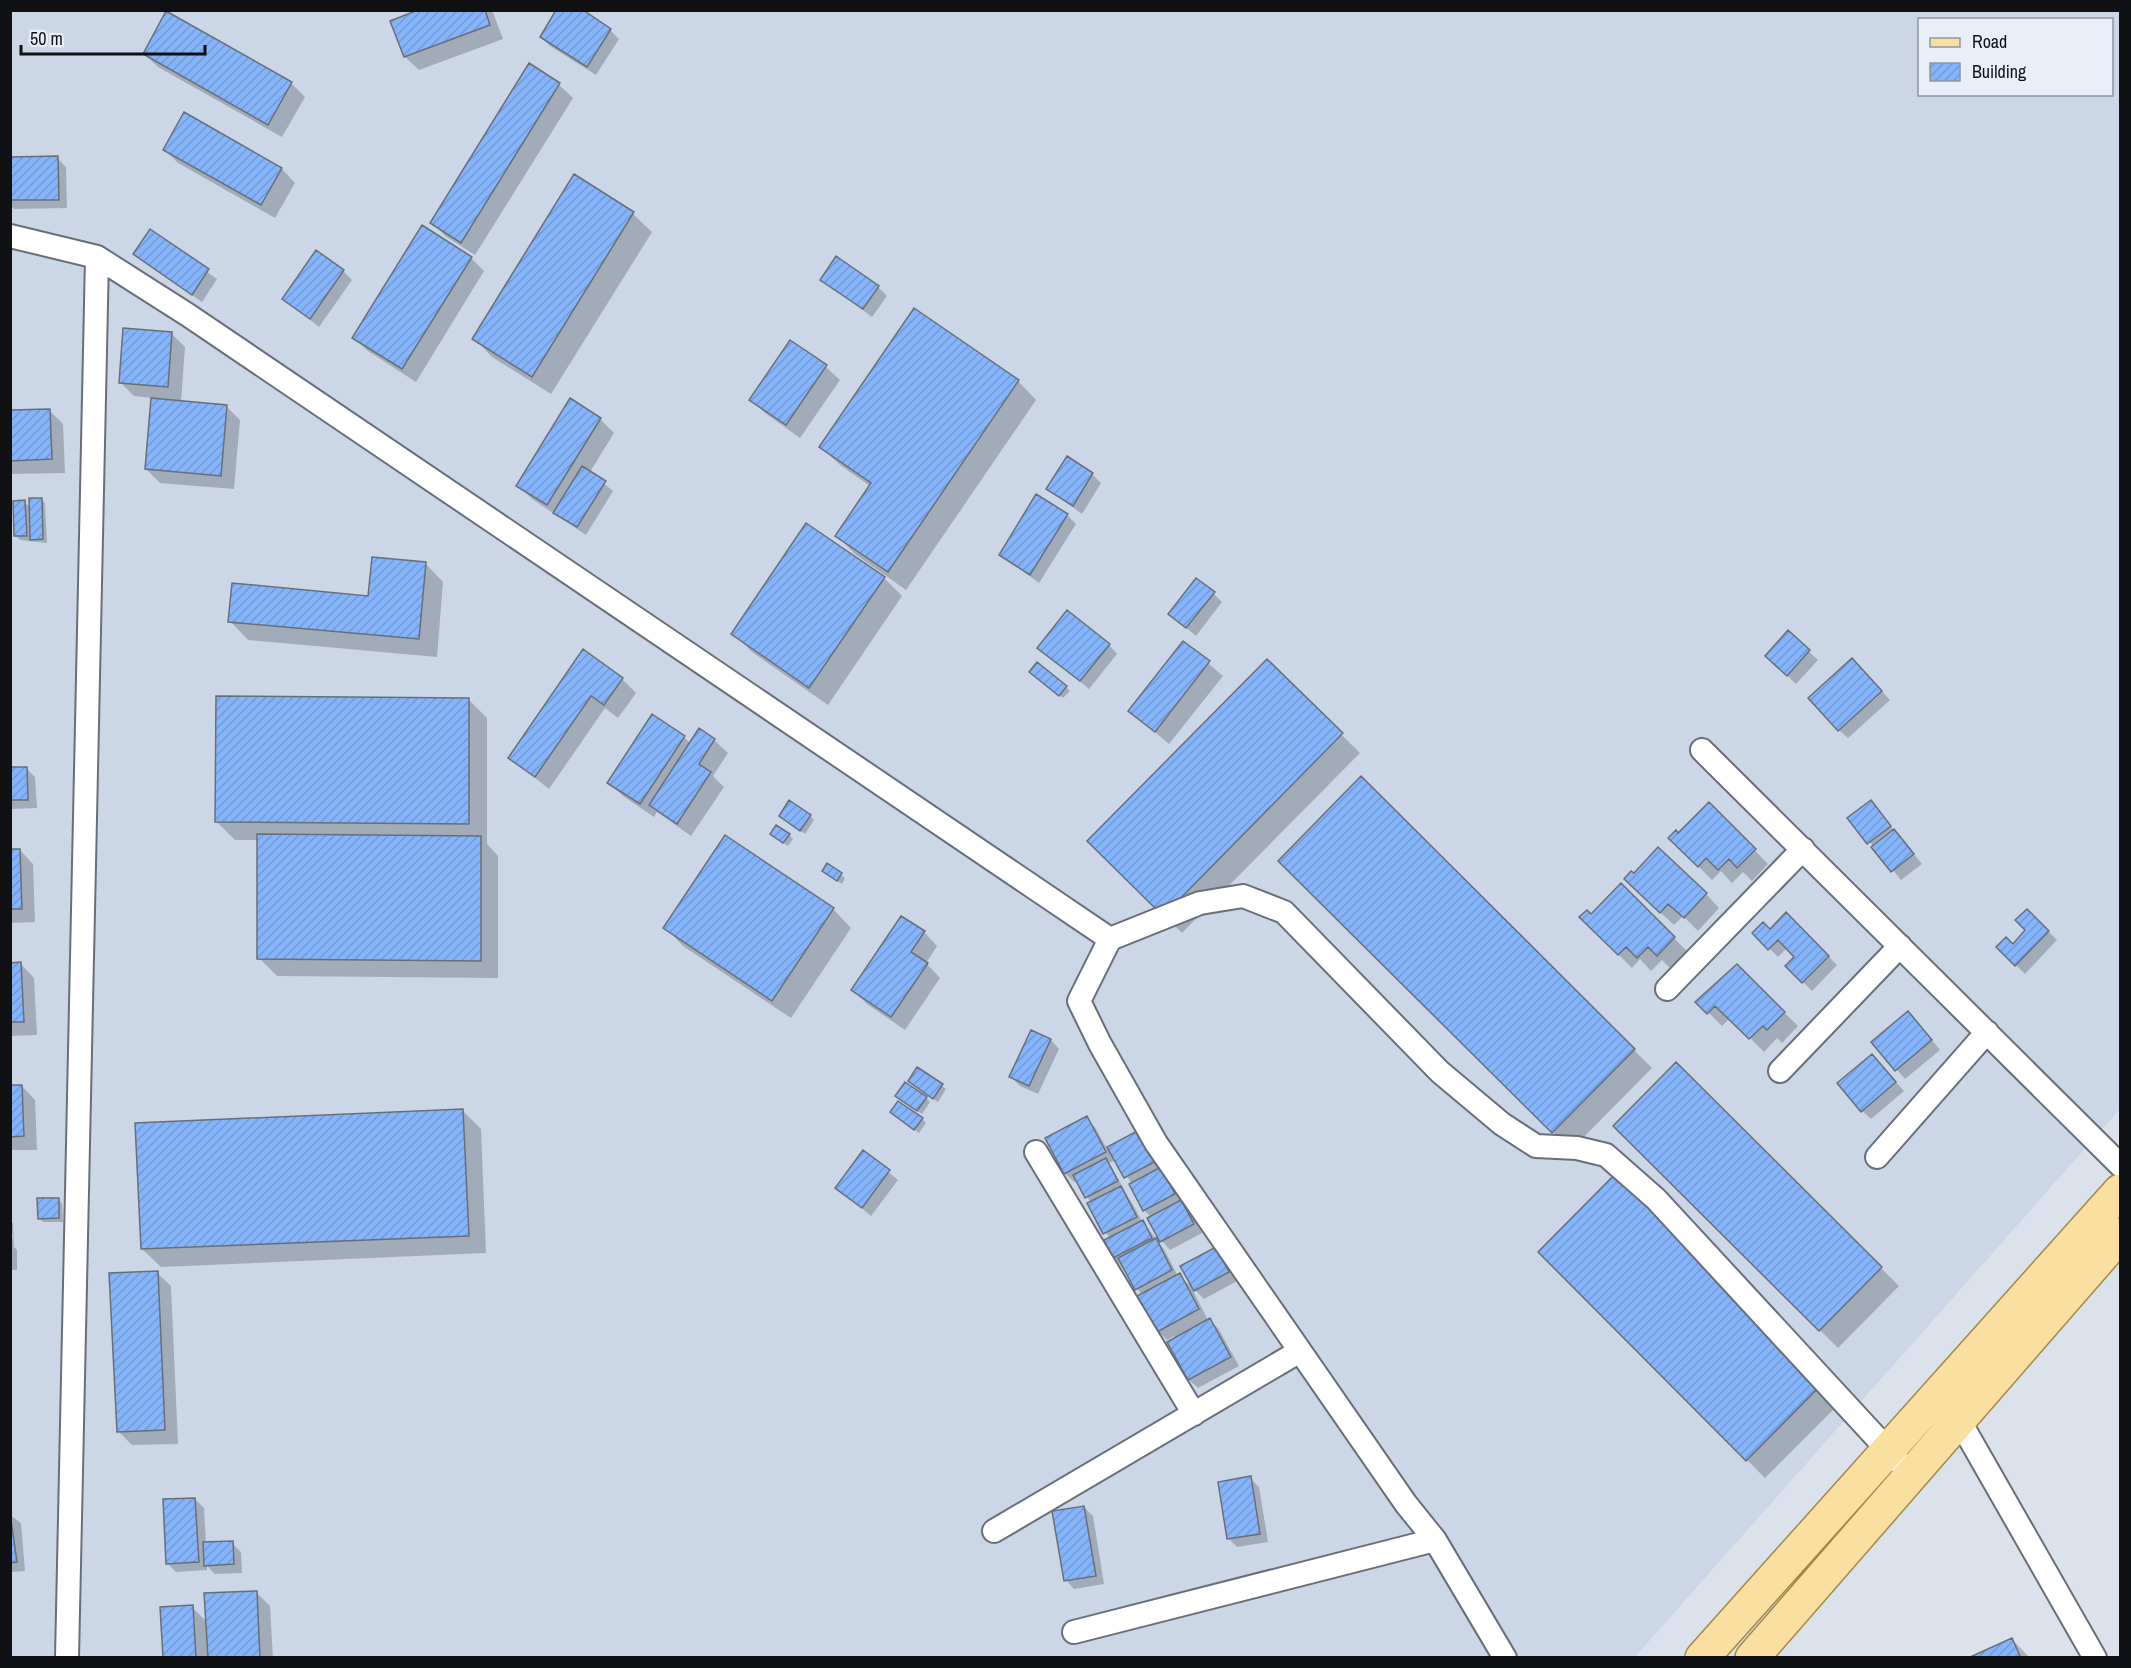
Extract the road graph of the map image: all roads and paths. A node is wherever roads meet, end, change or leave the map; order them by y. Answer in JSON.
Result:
{"nodes":[{"id":1,"x":10,"y":236,"type":"edge"},
{"id":2,"x":97,"y":256,"type":"junction"},
{"id":3,"x":1701,"y":750,"type":"dead end"},
{"id":4,"x":1803,"y":849,"type":"junction"},
{"id":5,"x":1110,"y":939,"type":"junction"},
{"id":6,"x":1900,"y":946,"type":"junction"},
{"id":7,"x":1667,"y":989,"type":"dead end"},
{"id":8,"x":1987,"y":1032,"type":"junction"},
{"id":9,"x":1780,"y":1071,"type":"dead end"},
{"id":10,"x":1036,"y":1152,"type":"dead end"},
{"id":11,"x":1877,"y":1157,"type":"dead end"},
{"id":12,"x":2121,"y":1165,"type":"edge"},
{"id":13,"x":2121,"y":1191,"type":"edge"},
{"id":14,"x":2121,"y":1235,"type":"edge"},
{"id":15,"x":1300,"y":1351,"type":"junction"},
{"id":16,"x":1194,"y":1414,"type":"junction"},
{"id":17,"x":1959,"y":1420,"type":"junction"},
{"id":18,"x":1888,"y":1451,"type":"junction"},
{"id":19,"x":1911,"y":1475,"type":"junction"},
{"id":20,"x":994,"y":1531,"type":"dead end"},
{"id":21,"x":1435,"y":1540,"type":"junction"},
{"id":22,"x":1074,"y":1632,"type":"dead end"},
{"id":23,"x":67,"y":1658,"type":"edge"},
{"id":24,"x":1505,"y":1658,"type":"edge"},
{"id":25,"x":1702,"y":1658,"type":"edge"},
{"id":26,"x":1752,"y":1658,"type":"edge"},
{"id":27,"x":2095,"y":1658,"type":"edge"}],
"edges":[{"from":1,"to":2,"type":"street"},
{"from":2,"to":5,"type":"street"},
{"from":2,"to":23,"type":"street"},
{"from":3,"to":4,"type":"street"},
{"from":4,"to":6,"type":"street"},
{"from":4,"to":7,"type":"street"},
{"from":5,"to":15,"type":"street"},
{"from":5,"to":18,"type":"street"},
{"from":6,"to":8,"type":"street"},
{"from":6,"to":9,"type":"street"},
{"from":8,"to":11,"type":"street"},
{"from":8,"to":12,"type":"street"},
{"from":10,"to":16,"type":"street"},
{"from":13,"to":18,"type":"main road"},
{"from":14,"to":17,"type":"main road"},
{"from":15,"to":16,"type":"street"},
{"from":15,"to":21,"type":"street"},
{"from":16,"to":20,"type":"street"},
{"from":17,"to":19,"type":"main road"},
{"from":17,"to":27,"type":"street"},
{"from":18,"to":19,"type":"street"},
{"from":18,"to":25,"type":"main road"},
{"from":19,"to":26,"type":"main road"},
{"from":21,"to":22,"type":"street"},
{"from":21,"to":24,"type":"street"}]}
